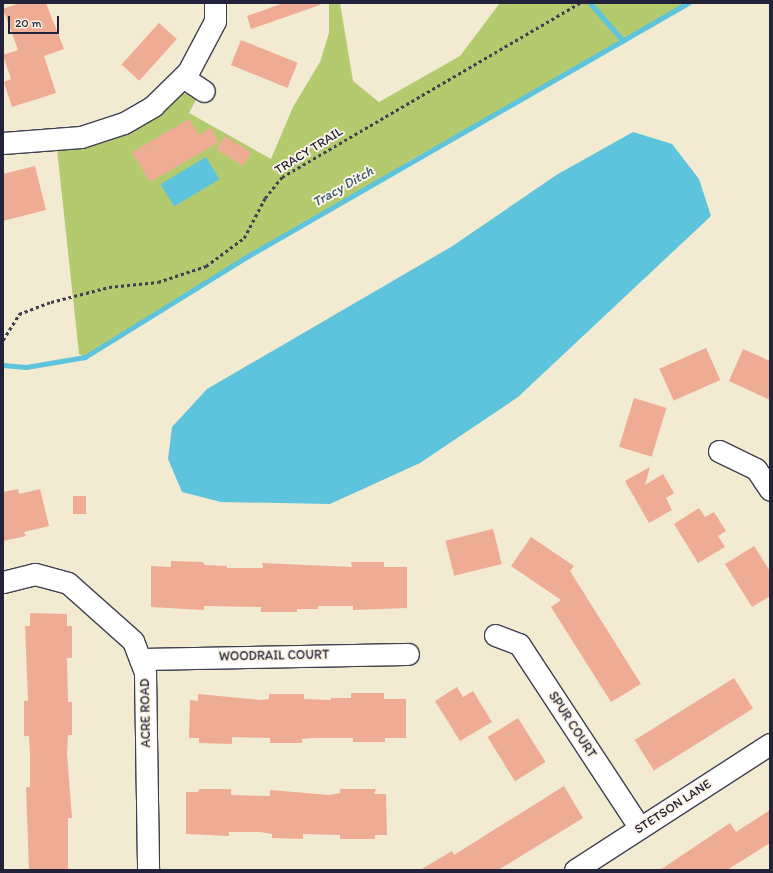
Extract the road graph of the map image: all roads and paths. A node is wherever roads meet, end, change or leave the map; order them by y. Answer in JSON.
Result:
{"nodes":[{"id":1,"x":215,"y":3,"type":"edge"},
{"id":2,"x":580,"y":3,"type":"edge"},
{"id":3,"x":183,"y":76,"type":"junction"},
{"id":4,"x":204,"y":91,"type":"dead end"},
{"id":5,"x":3,"y":143,"type":"edge"},
{"id":6,"x":3,"y":340,"type":"edge"},
{"id":7,"x":719,"y":451,"type":"dead end"},
{"id":8,"x":770,"y":490,"type":"edge"},
{"id":9,"x":3,"y":582,"type":"edge"},
{"id":10,"x":495,"y":635,"type":"dead end"},
{"id":11,"x":408,"y":654,"type":"dead end"},
{"id":12,"x":140,"y":658,"type":"junction"},
{"id":13,"x":770,"y":744,"type":"edge"},
{"id":14,"x":640,"y":828,"type":"junction"},
{"id":15,"x":148,"y":870,"type":"edge"},
{"id":16,"x":575,"y":870,"type":"edge"}],
"edges":[{"from":1,"to":3,"type":"street"},
{"from":2,"to":6,"type":"path","name":"TRACY TRAIL"},
{"from":3,"to":4,"type":"street"},
{"from":3,"to":5,"type":"street"},
{"from":7,"to":8,"type":"street"},
{"from":9,"to":12,"type":"street","name":"ACRE ROAD"},
{"from":10,"to":14,"type":"street","name":"SPUR COURT"},
{"from":11,"to":12,"type":"street","name":"WOODRAIL COURT"},
{"from":12,"to":15,"type":"street","name":"ACRE ROAD"},
{"from":13,"to":14,"type":"street","name":"STETSON LANE"},
{"from":14,"to":16,"type":"street","name":"STETSON LANE"}]}
